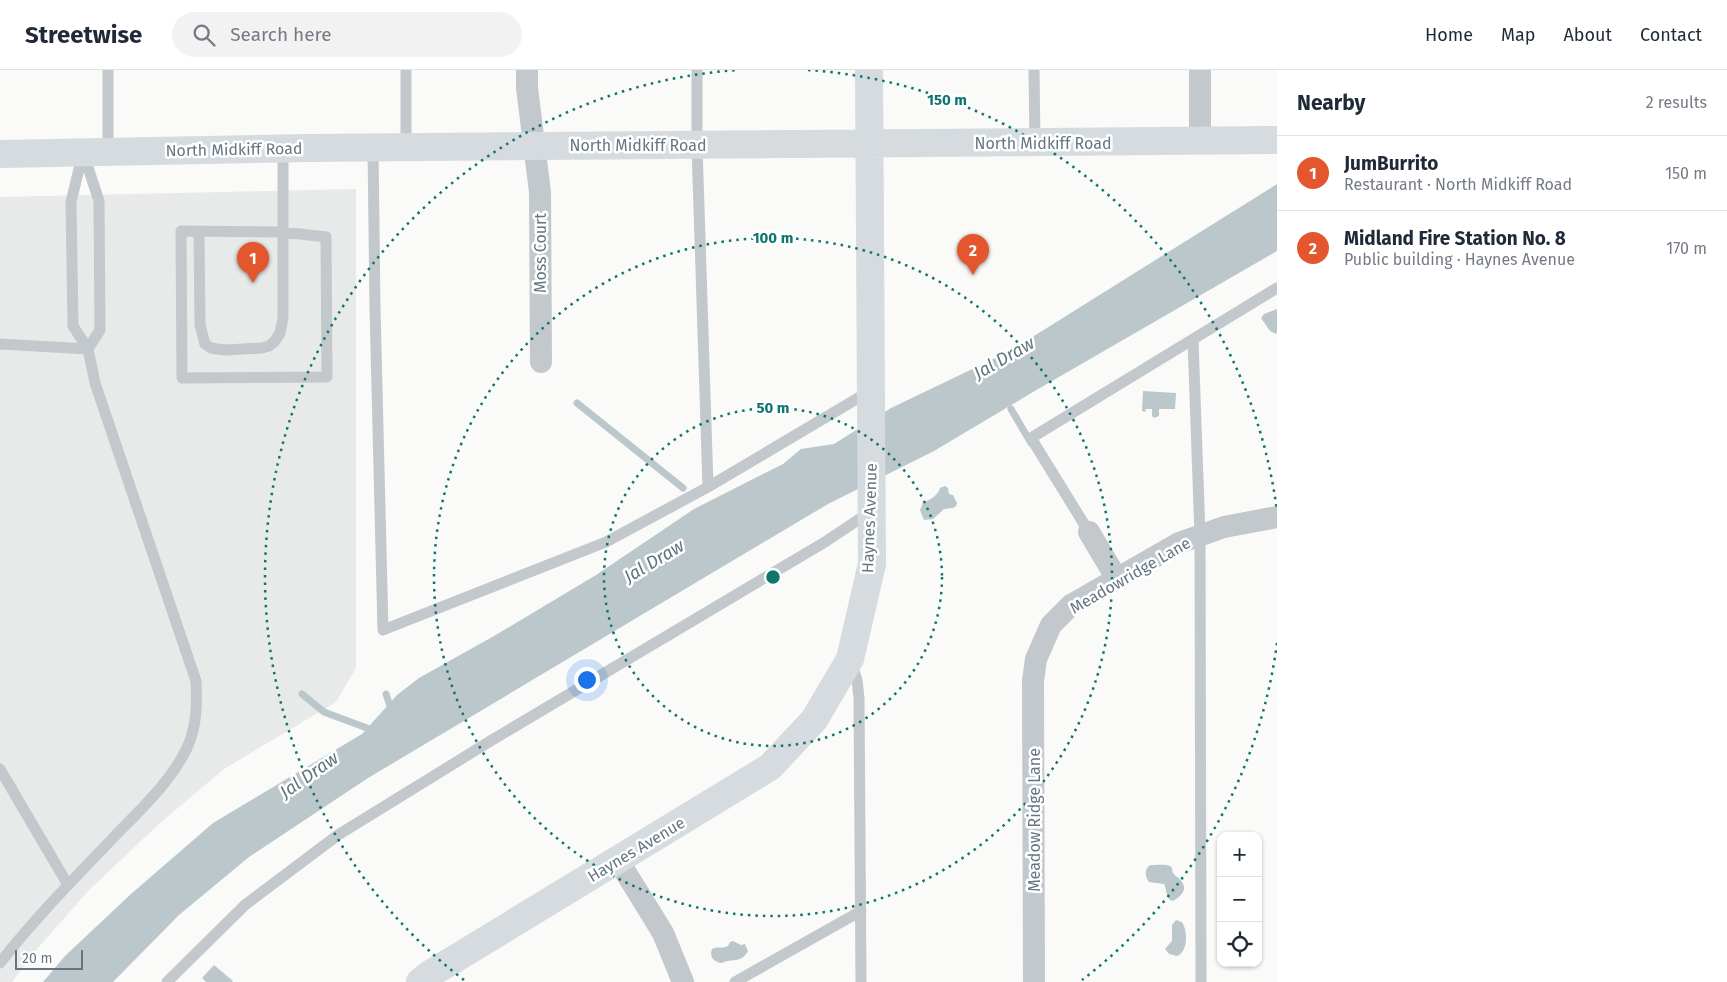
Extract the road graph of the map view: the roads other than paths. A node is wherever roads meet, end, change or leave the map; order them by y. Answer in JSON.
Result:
{"nodes":[{"id":1,"x":108,"y":70,"type":"edge"},
{"id":2,"x":406,"y":70,"type":"edge"},
{"id":3,"x":527,"y":70,"type":"edge"},
{"id":4,"x":697,"y":70,"type":"edge"},
{"id":5,"x":870,"y":70,"type":"edge"},
{"id":6,"x":1034,"y":70,"type":"edge"},
{"id":7,"x":1200,"y":70,"type":"edge"},
{"id":8,"x":1276,"y":140,"type":"edge"},
{"id":9,"x":1202,"y":142,"type":"junction"},
{"id":10,"x":1035,"y":143,"type":"junction"},
{"id":11,"x":870,"y":144,"type":"junction"},
{"id":12,"x":533,"y":145,"type":"junction"},
{"id":13,"x":697,"y":146,"type":"junction"},
{"id":14,"x":406,"y":147,"type":"junction"},
{"id":15,"x":373,"y":148,"type":"junction"},
{"id":16,"x":283,"y":149,"type":"junction"},
{"id":17,"x":96,"y":152,"type":"junction"},
{"id":18,"x":0,"y":154,"type":"edge"},
{"id":19,"x":199,"y":231,"type":"junction"},
{"id":20,"x":283,"y":232,"type":"junction"},
{"id":21,"x":1277,"y":288,"type":"edge"},
{"id":22,"x":1193,"y":340,"type":"junction"},
{"id":23,"x":0,"y":344,"type":"edge"},
{"id":24,"x":88,"y":349,"type":"junction"},
{"id":25,"x":541,"y":362,"type":"dead end"},
{"id":26,"x":871,"y":399,"type":"junction"},
{"id":27,"x":708,"y":487,"type":"junction"},
{"id":28,"x":872,"y":504,"type":"junction"},
{"id":29,"x":1277,"y":517,"type":"edge"},
{"id":30,"x":1089,"y":532,"type":"joint"},
{"id":31,"x":1200,"y":535,"type":"junction"},
{"id":32,"x":1117,"y":579,"type":"junction"},
{"id":33,"x":1036,"y":658,"type":"joint"},
{"id":34,"x":850,"y":659,"type":"junction"},
{"id":35,"x":0,"y":769,"type":"edge"},
{"id":36,"x":618,"y":860,"type":"junction"},
{"id":37,"x":68,"y":885,"type":"junction"},
{"id":38,"x":861,"y":911,"type":"junction"},
{"id":39,"x":0,"y":963,"type":"edge"},
{"id":40,"x":167,"y":982,"type":"edge"},
{"id":41,"x":420,"y":982,"type":"edge"},
{"id":42,"x":683,"y":982,"type":"edge"},
{"id":43,"x":735,"y":982,"type":"edge"},
{"id":44,"x":861,"y":982,"type":"edge"},
{"id":45,"x":1034,"y":982,"type":"edge"},
{"id":46,"x":1201,"y":982,"type":"edge"}],
"edges":[{"from":1,"to":17,"type":"lane"},
{"from":2,"to":14,"type":"lane"},
{"from":3,"to":12,"type":"street","name":"Moss Court"},
{"from":4,"to":13,"type":"lane"},
{"from":5,"to":11,"type":"main road","name":"Haynes Avenue"},
{"from":6,"to":10,"type":"lane"},
{"from":7,"to":9,"type":"street"},
{"from":8,"to":9,"type":"main road","name":"North Midkiff Road"},
{"from":9,"to":10,"type":"main road","name":"North Midkiff Road"},
{"from":10,"to":11,"type":"main road","name":"North Midkiff Road"},
{"from":11,"to":13,"type":"main road","name":"North Midkiff Road"},
{"from":11,"to":26,"type":"main road","name":"Haynes Avenue"},
{"from":12,"to":13,"type":"main road","name":"North Midkiff Road"},
{"from":12,"to":14,"type":"main road","name":"North Midkiff Road"},
{"from":12,"to":25,"type":"street","name":"Moss Court"},
{"from":13,"to":27,"type":"lane"},
{"from":14,"to":15,"type":"main road","name":"North Midkiff Road"},
{"from":15,"to":16,"type":"main road","name":"North Midkiff Road"},
{"from":15,"to":27,"type":"lane"},
{"from":16,"to":17,"type":"main road","name":"North Midkiff Road"},
{"from":16,"to":20,"type":"lane"},
{"from":17,"to":18,"type":"main road","name":"North Midkiff Road"},
{"from":17,"to":24,"type":"lane"},
{"from":17,"to":24,"type":"lane"},
{"from":19,"to":20,"type":"lane"},
{"from":19,"to":20,"type":"lane"},
{"from":19,"to":20,"type":"lane"},
{"from":21,"to":22,"type":"lane"},
{"from":22,"to":30,"type":"lane"},
{"from":22,"to":31,"type":"lane"},
{"from":23,"to":24,"type":"lane"},
{"from":24,"to":37,"type":"lane"},
{"from":26,"to":27,"type":"lane"},
{"from":26,"to":28,"type":"main road","name":"Haynes Avenue"},
{"from":28,"to":34,"type":"main road","name":"Haynes Avenue"},
{"from":28,"to":40,"type":"lane"},
{"from":29,"to":31,"type":"street","name":"Meadowridge Lane"},
{"from":30,"to":32,"type":"street"},
{"from":31,"to":32,"type":"street","name":"Meadowridge Lane"},
{"from":31,"to":46,"type":"lane"},
{"from":32,"to":33,"type":"street","name":"Meadowridge Lane"},
{"from":33,"to":45,"type":"street","name":"Meadow Ridge Lane"},
{"from":34,"to":36,"type":"main road","name":"Haynes Avenue"},
{"from":34,"to":38,"type":"lane"},
{"from":35,"to":37,"type":"lane"},
{"from":36,"to":41,"type":"main road","name":"Haynes Avenue"},
{"from":36,"to":42,"type":"street"},
{"from":37,"to":39,"type":"lane"},
{"from":38,"to":43,"type":"lane"},
{"from":38,"to":44,"type":"lane"}]}
